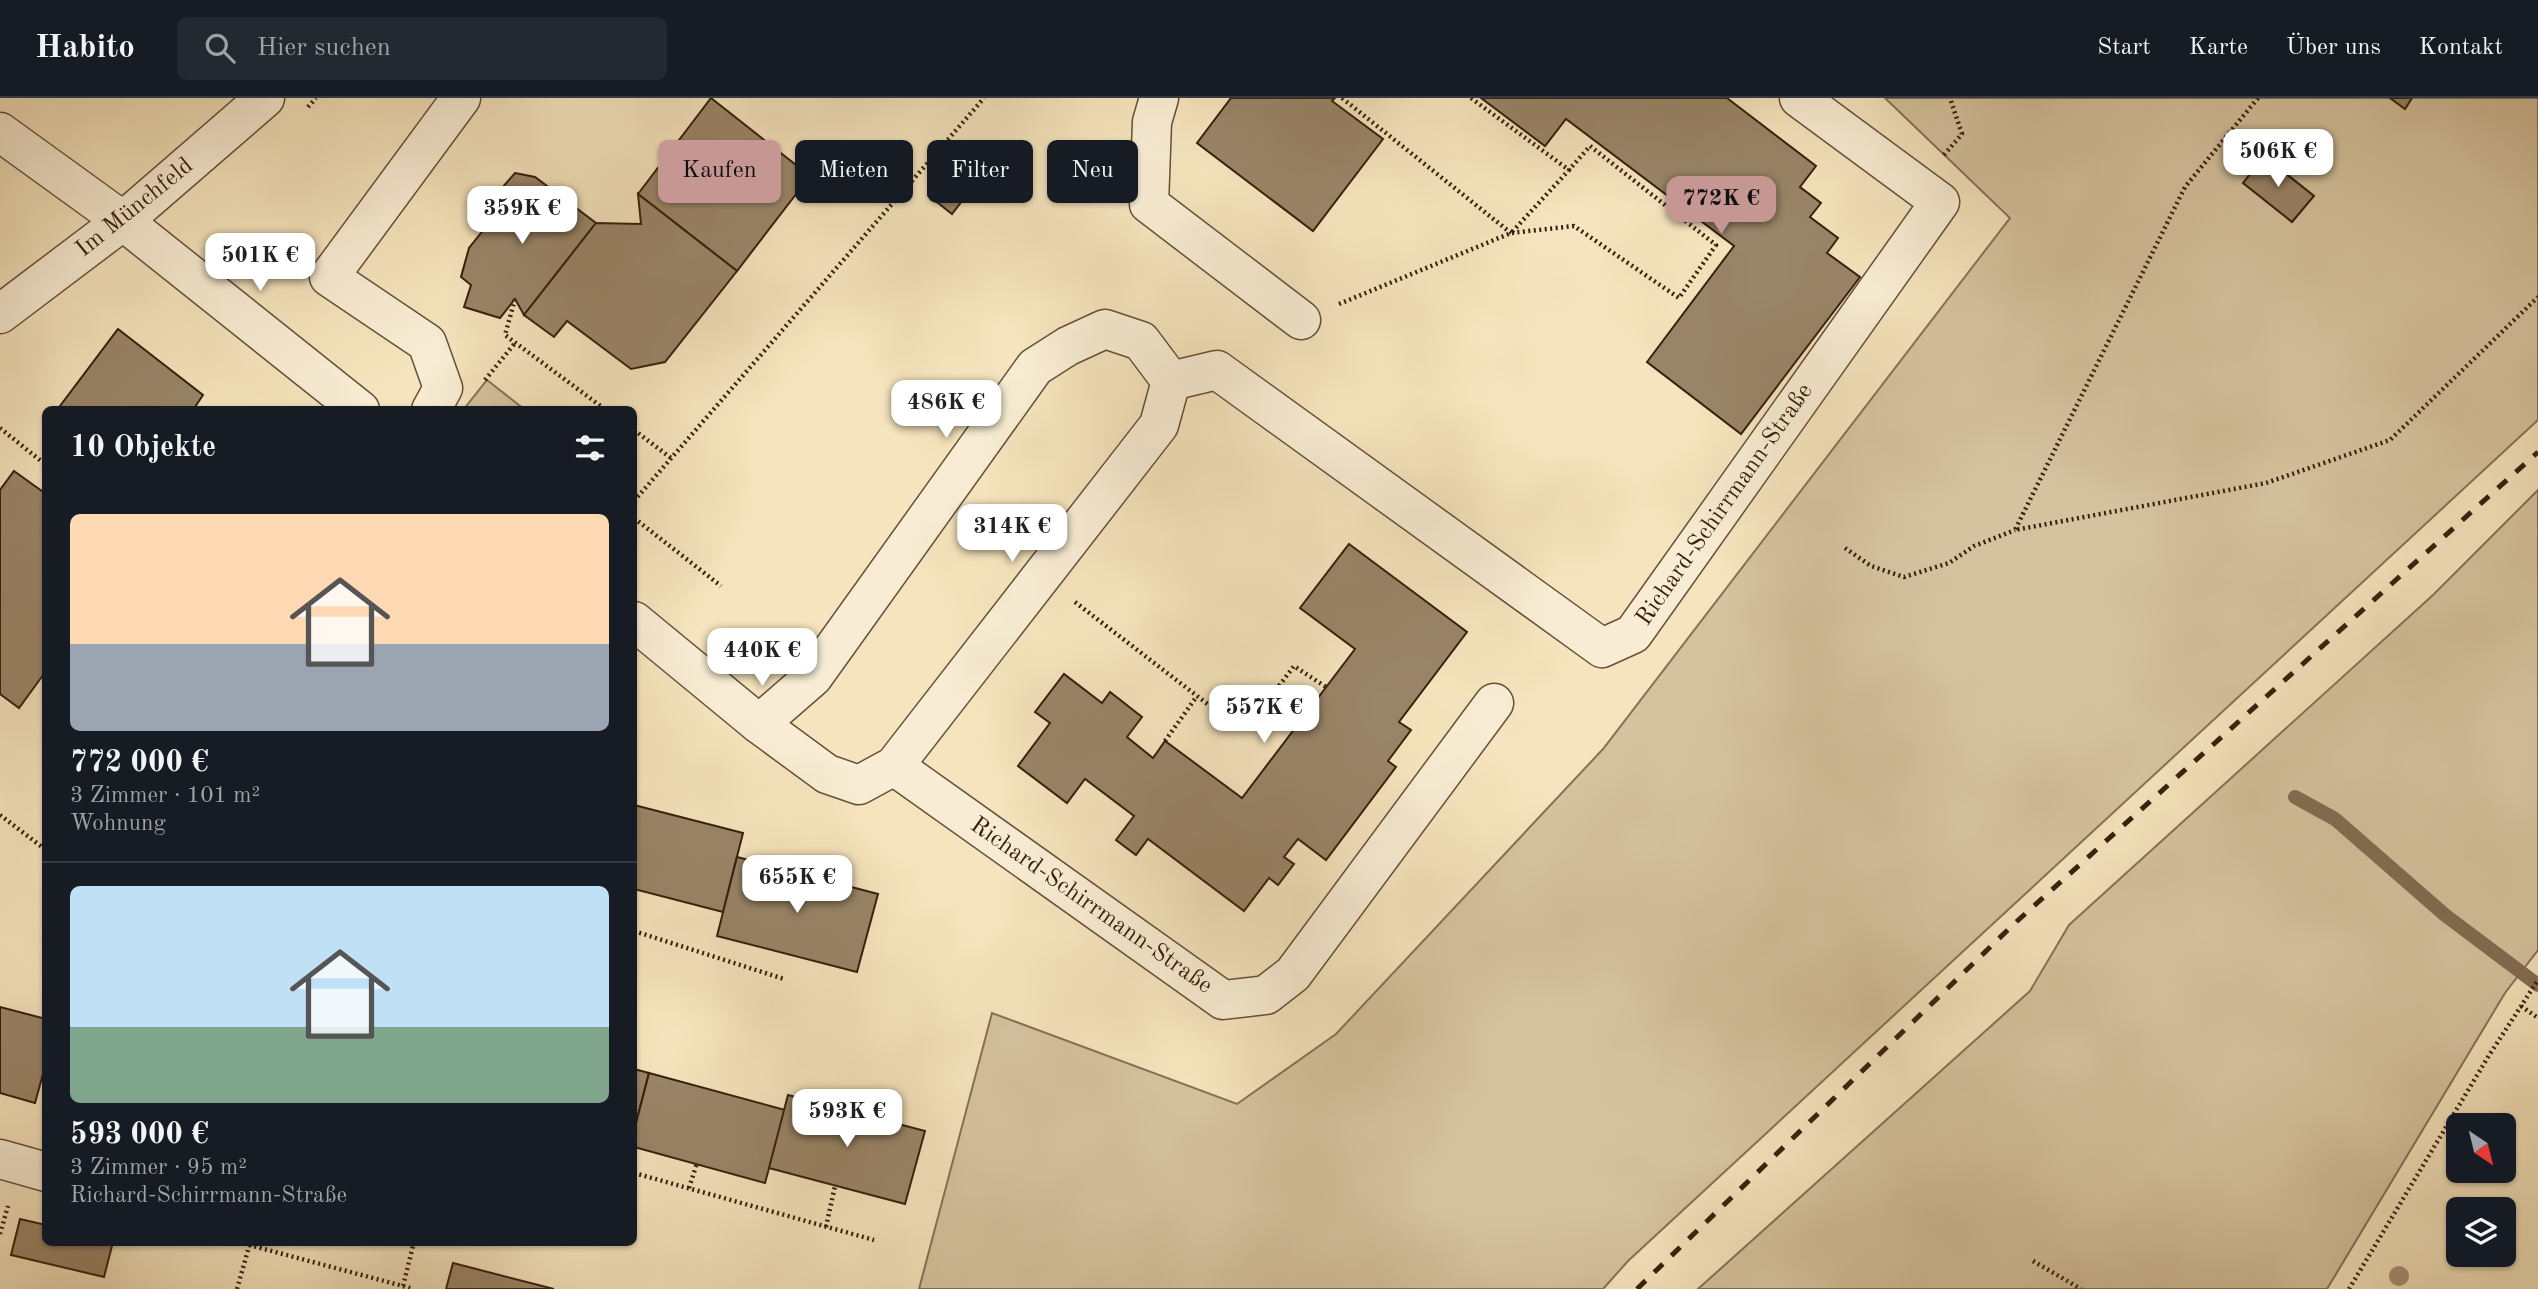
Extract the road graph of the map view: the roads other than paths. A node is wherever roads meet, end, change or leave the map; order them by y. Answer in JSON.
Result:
{"nodes":[{"id":1,"x":265,"y":98,"type":"edge"},
{"id":2,"x":461,"y":98,"type":"edge"},
{"id":3,"x":1159,"y":98,"type":"edge"},
{"id":4,"x":1799,"y":99,"type":"edge"},
{"id":5,"x":0,"y":132,"type":"edge"},
{"id":6,"x":122,"y":221,"type":"junction"},
{"id":7,"x":0,"y":314,"type":"edge"},
{"id":8,"x":1301,"y":320,"type":"road end"},
{"id":9,"x":1171,"y":381,"type":"junction"},
{"id":10,"x":355,"y":406,"type":"edge"},
{"id":11,"x":433,"y":406,"type":"edge"},
{"id":12,"x":637,"y":623,"type":"edge"},
{"id":13,"x":1494,"y":703,"type":"dead end"},
{"id":14,"x":759,"y":724,"type":"junction"},
{"id":15,"x":894,"y":766,"type":"junction"},
{"id":16,"x":0,"y":1159,"type":"edge"},
{"id":17,"x":42,"y":1171,"type":"edge"}],
"edges":[{"from":1,"to":6,"type":"street","name":"Im Münchfeld"},
{"from":2,"to":11,"type":"street"},
{"from":3,"to":8,"type":"street"},
{"from":4,"to":9,"type":"street","name":"Richard-Schirrmann-Straße"},
{"from":5,"to":6,"type":"street"},
{"from":6,"to":7,"type":"street","name":"Im Münchfeld"},
{"from":6,"to":10,"type":"street"},
{"from":9,"to":14,"type":"street"},
{"from":9,"to":15,"type":"street"},
{"from":12,"to":14,"type":"street"},
{"from":13,"to":15,"type":"street","name":"Richard-Schirrmann-Straße"},
{"from":14,"to":15,"type":"street"},
{"from":16,"to":17,"type":"street"}]}
